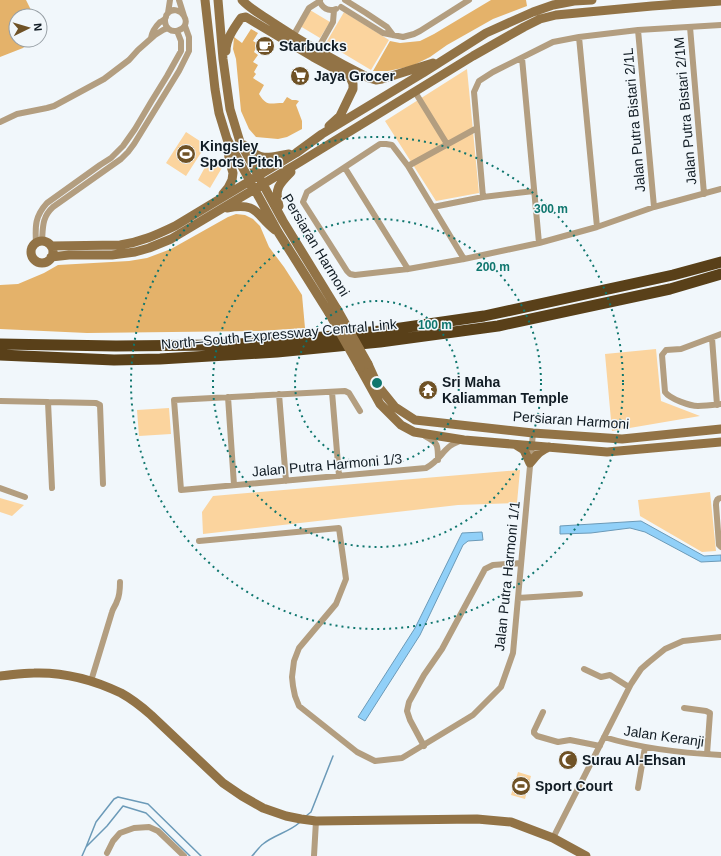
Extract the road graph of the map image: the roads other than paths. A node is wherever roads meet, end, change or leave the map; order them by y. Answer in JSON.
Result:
{"nodes":[{"id":1,"x":170,"y":0,"type":"edge"},
{"id":2,"x":179,"y":0,"type":"edge"},
{"id":3,"x":205,"y":0,"type":"edge"},
{"id":4,"x":218,"y":0,"type":"edge"},
{"id":5,"x":242,"y":0,"type":"edge"},
{"id":6,"x":345,"y":0,"type":"edge"},
{"id":7,"x":469,"y":0,"type":"edge"},
{"id":8,"x":592,"y":0,"type":"edge"},
{"id":9,"x":721,"y":0,"type":"edge"},
{"id":10,"x":319,"y":1,"type":"edge"},
{"id":11,"x":340,"y":7,"type":"junction"},
{"id":12,"x":334,"y":10,"type":"junction"},
{"id":13,"x":166,"y":16,"type":"junction"},
{"id":14,"x":184,"y":16,"type":"junction"},
{"id":15,"x":721,"y":25,"type":"edge"},
{"id":16,"x":185,"y":26,"type":"junction"},
{"id":17,"x":690,"y":27,"type":"junction"},
{"id":18,"x":168,"y":28,"type":"junction"},
{"id":19,"x":638,"y":30,"type":"junction"},
{"id":20,"x":177,"y":31,"type":"junction"},
{"id":21,"x":393,"y":35,"type":"junction"},
{"id":22,"x":579,"y":37,"type":"junction"},
{"id":23,"x":151,"y":39,"type":"junction"},
{"id":24,"x":291,"y":39,"type":"junction"},
{"id":25,"x":315,"y":54,"type":"junction"},
{"id":26,"x":522,"y":58,"type":"junction"},
{"id":27,"x":444,"y":59,"type":"junction"},
{"id":28,"x":227,"y":84,"type":"junction"},
{"id":29,"x":415,"y":92,"type":"junction"},
{"id":30,"x":0,"y":122,"type":"edge"},
{"id":31,"x":477,"y":128,"type":"junction"},
{"id":32,"x":322,"y":134,"type":"junction"},
{"id":33,"x":227,"y":139,"type":"junction"},
{"id":34,"x":240,"y":142,"type":"junction"},
{"id":35,"x":447,"y":144,"type":"junction"},
{"id":36,"x":296,"y":153,"type":"junction"},
{"id":37,"x":300,"y":162,"type":"junction"},
{"id":38,"x":408,"y":166,"type":"junction"},
{"id":39,"x":345,"y":168,"type":"junction"},
{"id":40,"x":258,"y":176,"type":"junction"},
{"id":41,"x":250,"y":181,"type":"junction"},
{"id":42,"x":263,"y":184,"type":"junction"},
{"id":43,"x":721,"y":189,"type":"edge"},
{"id":44,"x":255,"y":190,"type":"junction"},
{"id":45,"x":534,"y":191,"type":"junction"},
{"id":46,"x":704,"y":194,"type":"junction"},
{"id":47,"x":483,"y":197,"type":"junction"},
{"id":48,"x":219,"y":199,"type":"junction"},
{"id":49,"x":433,"y":207,"type":"junction"},
{"id":50,"x":654,"y":207,"type":"junction"},
{"id":51,"x":222,"y":209,"type":"junction"},
{"id":52,"x":283,"y":221,"type":"junction"},
{"id":53,"x":597,"y":227,"type":"junction"},
{"id":54,"x":278,"y":232,"type":"junction"},
{"id":55,"x":39,"y":242,"type":"junction"},
{"id":56,"x":539,"y":242,"type":"junction"},
{"id":57,"x":51,"y":246,"type":"junction"},
{"id":58,"x":51,"y":257,"type":"junction"},
{"id":59,"x":464,"y":259,"type":"junction"},
{"id":60,"x":721,"y":262,"type":"edge"},
{"id":61,"x":408,"y":269,"type":"junction"},
{"id":62,"x":721,"y":274,"type":"edge"},
{"id":63,"x":333,"y":311,"type":"junction"},
{"id":64,"x":721,"y":334,"type":"edge"},
{"id":65,"x":712,"y":338,"type":"junction"},
{"id":66,"x":0,"y":344,"type":"edge"},
{"id":67,"x":0,"y":355,"type":"edge"},
{"id":68,"x":364,"y":366,"type":"junction"},
{"id":69,"x":332,"y":392,"type":"junction"},
{"id":70,"x":279,"y":394,"type":"junction"},
{"id":71,"x":228,"y":397,"type":"junction"},
{"id":72,"x":0,"y":401,"type":"edge"},
{"id":73,"x":48,"y":402,"type":"junction"},
{"id":74,"x":719,"y":404,"type":"edge"},
{"id":75,"x":360,"y":411,"type":"dead end"},
{"id":76,"x":721,"y":429,"type":"edge"},
{"id":77,"x":421,"y":433,"type":"junction"},
{"id":78,"x":533,"y":433,"type":"junction"},
{"id":79,"x":464,"y":440,"type":"junction"},
{"id":80,"x":721,"y":442,"type":"edge"},
{"id":81,"x":516,"y":445,"type":"junction"},
{"id":82,"x":532,"y":446,"type":"junction"},
{"id":83,"x":551,"y":447,"type":"junction"},
{"id":84,"x":438,"y":460,"type":"junction"},
{"id":85,"x":530,"y":463,"type":"junction"},
{"id":86,"x":339,"y":476,"type":"junction"},
{"id":87,"x":286,"y":481,"type":"junction"},
{"id":88,"x":104,"y":484,"type":"dead end"},
{"id":89,"x":234,"y":485,"type":"junction"},
{"id":90,"x":0,"y":488,"type":"edge"},
{"id":91,"x":52,"y":488,"type":"dead end"},
{"id":92,"x":25,"y":497,"type":"dead end"},
{"id":93,"x":721,"y":498,"type":"edge"},
{"id":94,"x":199,"y":541,"type":"dead end"},
{"id":95,"x":721,"y":547,"type":"edge"},
{"id":96,"x":521,"y":563,"type":"junction"},
{"id":97,"x":120,"y":582,"type":"dead end"},
{"id":98,"x":580,"y":594,"type":"dead end"},
{"id":99,"x":518,"y":598,"type":"junction"},
{"id":100,"x":721,"y":637,"type":"edge"},
{"id":101,"x":584,"y":669,"type":"dead end"},
{"id":102,"x":0,"y":676,"type":"edge"},
{"id":103,"x":91,"y":681,"type":"junction"},
{"id":104,"x":629,"y":687,"type":"junction"},
{"id":105,"x":684,"y":708,"type":"dead end"},
{"id":106,"x":543,"y":712,"type":"dead end"},
{"id":107,"x":604,"y":737,"type":"junction"},
{"id":108,"x":424,"y":746,"type":"junction"},
{"id":109,"x":600,"y":746,"type":"junction"},
{"id":110,"x":645,"y":747,"type":"junction"},
{"id":111,"x":707,"y":754,"type":"junction"},
{"id":112,"x":721,"y":755,"type":"edge"},
{"id":113,"x":638,"y":788,"type":"dead end"},
{"id":114,"x":308,"y":820,"type":"junction"},
{"id":115,"x":553,"y":838,"type":"junction"},
{"id":116,"x":107,"y":853,"type":"dead end"},
{"id":117,"x":184,"y":856,"type":"edge"},
{"id":118,"x":314,"y":856,"type":"edge"},
{"id":119,"x":586,"y":856,"type":"edge"}],
"edges":[{"from":1,"to":13,"type":"street"},
{"from":2,"to":14,"type":"street"},
{"from":3,"to":33,"type":"main road"},
{"from":4,"to":28,"type":"main road"},
{"from":5,"to":24,"type":"main road"},
{"from":6,"to":11,"type":"street"},
{"from":6,"to":21,"type":"street"},
{"from":7,"to":21,"type":"street"},
{"from":8,"to":27,"type":"main road"},
{"from":9,"to":29,"type":"main road"},
{"from":10,"to":12,"type":"street"},
{"from":10,"to":24,"type":"street"},
{"from":11,"to":12,"type":"street"},
{"from":11,"to":21,"type":"street"},
{"from":12,"to":25,"type":"street"},
{"from":13,"to":14,"type":"street"},
{"from":13,"to":18,"type":"street"},
{"from":13,"to":23,"type":"street"},
{"from":14,"to":16,"type":"street"},
{"from":15,"to":17,"type":"street"},
{"from":16,"to":20,"type":"street"},
{"from":16,"to":55,"type":"street"},
{"from":17,"to":19,"type":"street"},
{"from":17,"to":46,"type":"street","name":"Jalan Putra Bistari 2/1M"},
{"from":18,"to":20,"type":"street"},
{"from":18,"to":23,"type":"street"},
{"from":19,"to":22,"type":"street"},
{"from":19,"to":50,"type":"street","name":"Jalan Putra Bistari 2/1L"},
{"from":20,"to":55,"type":"street"},
{"from":22,"to":26,"type":"street"},
{"from":22,"to":53,"type":"street"},
{"from":23,"to":30,"type":"street"},
{"from":24,"to":25,"type":"main road"},
{"from":24,"to":28,"type":"main road"},
{"from":25,"to":27,"type":"main road"},
{"from":25,"to":32,"type":"main road"},
{"from":26,"to":31,"type":"street"},
{"from":26,"to":45,"type":"street"},
{"from":27,"to":32,"type":"main road"},
{"from":28,"to":34,"type":"main road"},
{"from":29,"to":35,"type":"street"},
{"from":29,"to":37,"type":"main road"},
{"from":31,"to":35,"type":"street"},
{"from":31,"to":47,"type":"street"},
{"from":32,"to":36,"type":"main road"},
{"from":33,"to":41,"type":"main road","name":"Persiaran Harmoni"},
{"from":33,"to":48,"type":"main road"},
{"from":34,"to":36,"type":"main road"},
{"from":34,"to":40,"type":"main road","name":"Persiaran Harmoni"},
{"from":35,"to":38,"type":"street"},
{"from":36,"to":40,"type":"main road"},
{"from":37,"to":42,"type":"main road"},
{"from":37,"to":52,"type":"main road"},
{"from":38,"to":39,"type":"street"},
{"from":38,"to":49,"type":"street"},
{"from":39,"to":61,"type":"street"},
{"from":39,"to":61,"type":"street"},
{"from":40,"to":41,"type":"main road"},
{"from":40,"to":42,"type":"main road","name":"Persiaran Harmoni"},
{"from":41,"to":44,"type":"main road","name":"Persiaran Harmoni"},
{"from":41,"to":48,"type":"main road"},
{"from":42,"to":44,"type":"main road"},
{"from":42,"to":52,"type":"main road","name":"Persiaran Harmoni"},
{"from":43,"to":46,"type":"street"},
{"from":44,"to":51,"type":"main road"},
{"from":44,"to":54,"type":"main road","name":"Persiaran Harmoni"},
{"from":45,"to":47,"type":"street"},
{"from":45,"to":56,"type":"street"},
{"from":46,"to":50,"type":"street"},
{"from":47,"to":49,"type":"street"},
{"from":48,"to":57,"type":"main road"},
{"from":49,"to":59,"type":"street"},
{"from":50,"to":53,"type":"street"},
{"from":51,"to":54,"type":"main road"},
{"from":51,"to":58,"type":"main road"},
{"from":52,"to":63,"type":"main road","name":"Persiaran Harmoni"},
{"from":53,"to":56,"type":"street"},
{"from":54,"to":63,"type":"main road","name":"Persiaran Harmoni"},
{"from":55,"to":57,"type":"main road"},
{"from":55,"to":58,"type":"main road"},
{"from":56,"to":59,"type":"street"},
{"from":57,"to":58,"type":"main road"},
{"from":59,"to":61,"type":"street"},
{"from":60,"to":66,"type":"highway","name":"North–South Expressway Central Link"},
{"from":62,"to":67,"type":"highway","name":"North–South Expressway Central Link"},
{"from":63,"to":68,"type":"main road","name":"Persiaran Harmoni","bridge":true},
{"from":64,"to":65,"type":"street"},
{"from":65,"to":74,"type":"street"},
{"from":65,"to":74,"type":"street"},
{"from":68,"to":77,"type":"main road","name":"Persiaran Harmoni"},
{"from":68,"to":78,"type":"main road","name":"Persiaran Harmoni"},
{"from":69,"to":70,"type":"street"},
{"from":69,"to":75,"type":"street"},
{"from":69,"to":86,"type":"street"},
{"from":70,"to":71,"type":"street"},
{"from":70,"to":87,"type":"street"},
{"from":71,"to":89,"type":"street"},
{"from":71,"to":89,"type":"street","name":"Jalan Putra Harmoni 1/3"},
{"from":72,"to":73,"type":"street"},
{"from":73,"to":88,"type":"street"},
{"from":73,"to":91,"type":"street"},
{"from":76,"to":78,"type":"main road","name":"Persiaran Harmoni"},
{"from":77,"to":79,"type":"main road","name":"Persiaran Harmoni"},
{"from":77,"to":84,"type":"street","name":"Persiaran Harmoni"},
{"from":78,"to":82,"type":"street","name":"Jalan Putra Harmoni 1/1"},
{"from":79,"to":81,"type":"main road","name":"Persiaran Harmoni"},
{"from":79,"to":84,"type":"street","name":"Jalan Putra Harmoni 1/3"},
{"from":80,"to":83,"type":"main road","name":"Persiaran Harmoni"},
{"from":81,"to":82,"type":"main road","name":"Persiaran Harmoni"},
{"from":81,"to":85,"type":"main road"},
{"from":82,"to":83,"type":"main road","name":"Persiaran Harmoni"},
{"from":82,"to":85,"type":"street","name":"Jalan Putra Harmoni 1/1"},
{"from":83,"to":85,"type":"main road"},
{"from":84,"to":86,"type":"street","name":"Jalan Putra Harmoni 1/3"},
{"from":85,"to":96,"type":"street","name":"Jalan Putra Harmoni 1/1"},
{"from":86,"to":87,"type":"street","name":"Jalan Putra Harmoni 1/3"},
{"from":87,"to":89,"type":"street","name":"Jalan Putra Harmoni 1/3"},
{"from":90,"to":92,"type":"street"},
{"from":93,"to":95,"type":"street"},
{"from":94,"to":108,"type":"street","name":"Jalan Putra Harmoni 1/1"},
{"from":96,"to":99,"type":"street","name":"Jalan Putra Harmoni 1/1"},
{"from":96,"to":108,"type":"street"},
{"from":97,"to":103,"type":"street"},
{"from":98,"to":99,"type":"street"},
{"from":99,"to":108,"type":"street","name":"Jalan Putra Harmoni 1/1"},
{"from":100,"to":104,"type":"street"},
{"from":101,"to":104,"type":"street"},
{"from":102,"to":103,"type":"main road"},
{"from":103,"to":114,"type":"main road"},
{"from":104,"to":107,"type":"street"},
{"from":105,"to":111,"type":"street"},
{"from":106,"to":109,"type":"street"},
{"from":107,"to":109,"type":"street"},
{"from":107,"to":110,"type":"street","name":"Jalan Keranji"},
{"from":109,"to":115,"type":"street"},
{"from":110,"to":111,"type":"street","name":"Jalan Keranji"},
{"from":110,"to":113,"type":"street"},
{"from":111,"to":112,"type":"street","name":"Jalan Keranji"},
{"from":114,"to":115,"type":"main road"},
{"from":114,"to":118,"type":"street"},
{"from":115,"to":119,"type":"main road"},
{"from":116,"to":117,"type":"street"}]}
